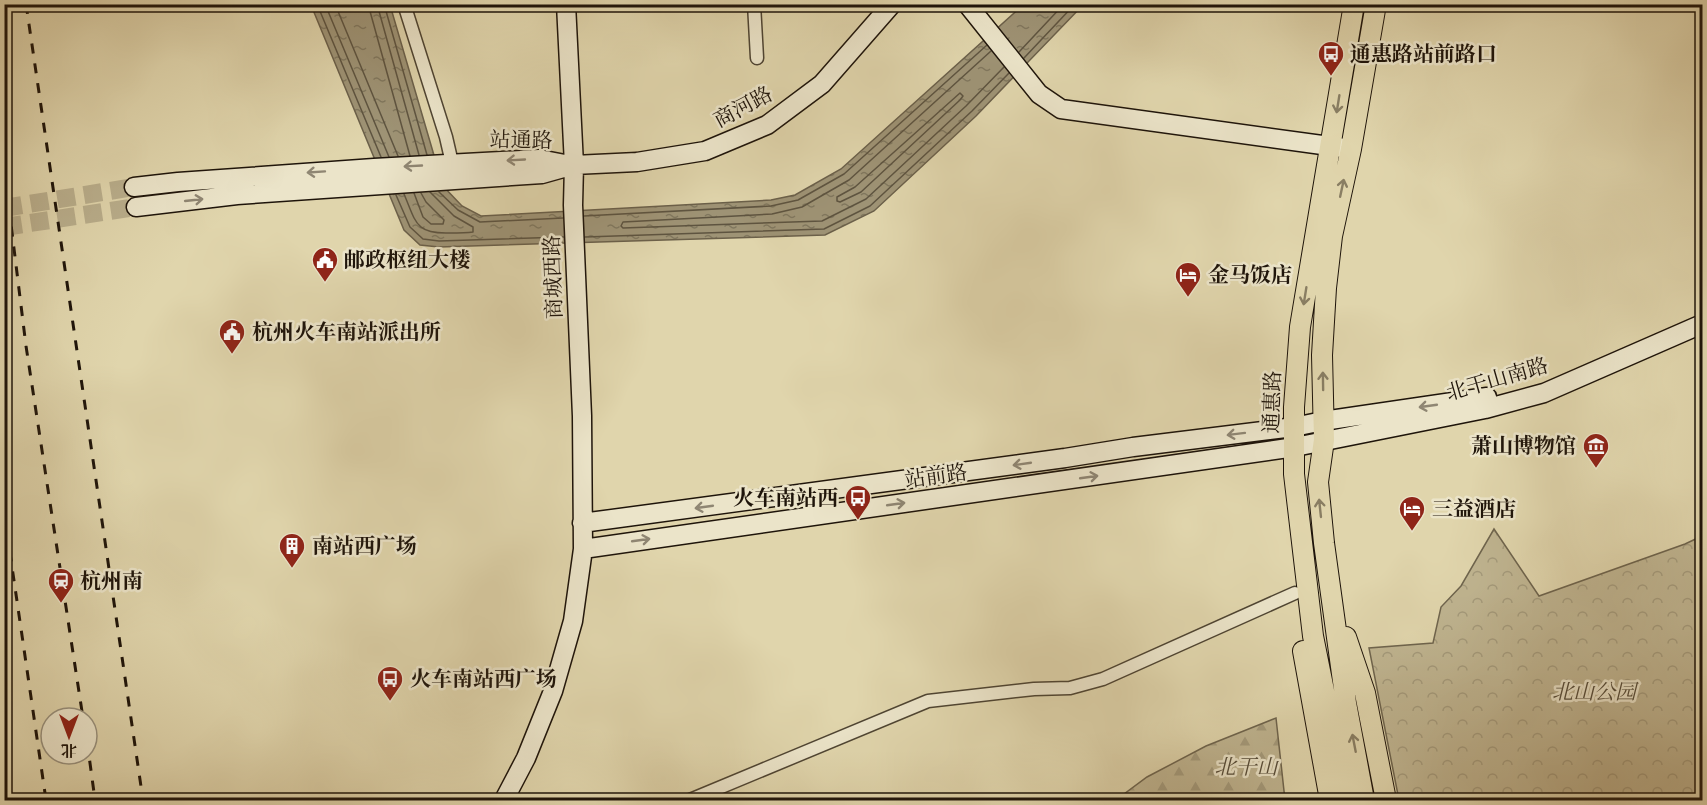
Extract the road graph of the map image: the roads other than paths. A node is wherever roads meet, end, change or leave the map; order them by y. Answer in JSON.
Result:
{"nodes":[{"id":1,"x":404,"y":4,"type":"edge"},
{"id":2,"x":566,"y":4,"type":"edge"},
{"id":3,"x":754,"y":4,"type":"edge"},
{"id":4,"x":891,"y":4,"type":"edge"},
{"id":5,"x":967,"y":4,"type":"edge"},
{"id":6,"x":1354,"y":4,"type":"edge"},
{"id":7,"x":1376,"y":4,"type":"edge"},
{"id":8,"x":757,"y":58,"type":"dead end"},
{"id":9,"x":1341,"y":148,"type":"junction"},
{"id":10,"x":452,"y":163,"type":"junction"},
{"id":11,"x":574,"y":165,"type":"junction"},
{"id":12,"x":377,"y":176,"type":"junction"},
{"id":13,"x":134,"y":187,"type":"tunnel mouth"},
{"id":14,"x":136,"y":207,"type":"tunnel mouth"},
{"id":15,"x":1702,"y":324,"type":"edge"},
{"id":16,"x":1294,"y":427,"type":"junction"},
{"id":17,"x":1323,"y":430,"type":"junction"},
{"id":18,"x":1295,"y":447,"type":"junction"},
{"id":19,"x":582,"y":523,"type":"junction"},
{"id":20,"x":1303,"y":542,"type":"junction"},
{"id":21,"x":1324,"y":543,"type":"junction"},
{"id":22,"x":583,"y":549,"type":"junction"},
{"id":23,"x":1295,"y":593,"type":"junction"},
{"id":24,"x":504,"y":801,"type":"edge"},
{"id":25,"x":690,"y":801,"type":"edge"},
{"id":26,"x":1330,"y":801,"type":"edge"},
{"id":27,"x":1346,"y":801,"type":"edge"},
{"id":28,"x":1365,"y":801,"type":"edge"},
{"id":29,"x":1386,"y":801,"type":"edge"}],
"edges":[{"from":1,"to":10,"type":"street"},
{"from":2,"to":11,"type":"main road","name":"商城西路"},
{"from":3,"to":8,"type":"street"},
{"from":4,"to":11,"type":"main road","name":"商河路"},
{"from":5,"to":9,"type":"main road"},
{"from":6,"to":9,"type":"main road","name":"通惠路","one_way":true},
{"from":7,"to":9,"type":"main road","name":"通惠路"},
{"from":9,"to":16,"type":"main road","name":"通惠路","one_way":true},
{"from":17,"to":9,"type":"main road","name":"通惠路","one_way":true},
{"from":11,"to":10,"type":"main road","name":"站通路","one_way":true},
{"from":10,"to":12,"type":"main road","name":"站通路","one_way":true},
{"from":11,"to":12,"type":"main road","name":"站通路"},
{"from":11,"to":19,"type":"main road","name":"商城西路"},
{"from":12,"to":13,"type":"main road","name":"站通路","one_way":true},
{"from":14,"to":12,"type":"main road","name":"站通路","one_way":true},
{"from":15,"to":17,"type":"main road","name":"北干山南路"},
{"from":16,"to":17,"type":"main road"},
{"from":16,"to":18,"type":"main road","name":"通惠路"},
{"from":16,"to":19,"type":"main road","one_way":true},
{"from":17,"to":18,"type":"main road","name":"北干山南路"},
{"from":21,"to":17,"type":"main road","name":"通惠路","one_way":true},
{"from":18,"to":20,"type":"main road","name":"通惠路"},
{"from":22,"to":18,"type":"main road","name":"站前路","one_way":true},
{"from":19,"to":22,"type":"main road","name":"商城西路"},
{"from":20,"to":23,"type":"main road"},
{"from":20,"to":27,"type":"main road","name":"通惠路"},
{"from":28,"to":21,"type":"main road","name":"通惠路","one_way":true},
{"from":21,"to":29,"type":"main road"},
{"from":22,"to":24,"type":"main road","name":"商城西路"},
{"from":23,"to":25,"type":"street"},
{"from":23,"to":26,"type":"main road"}]}
